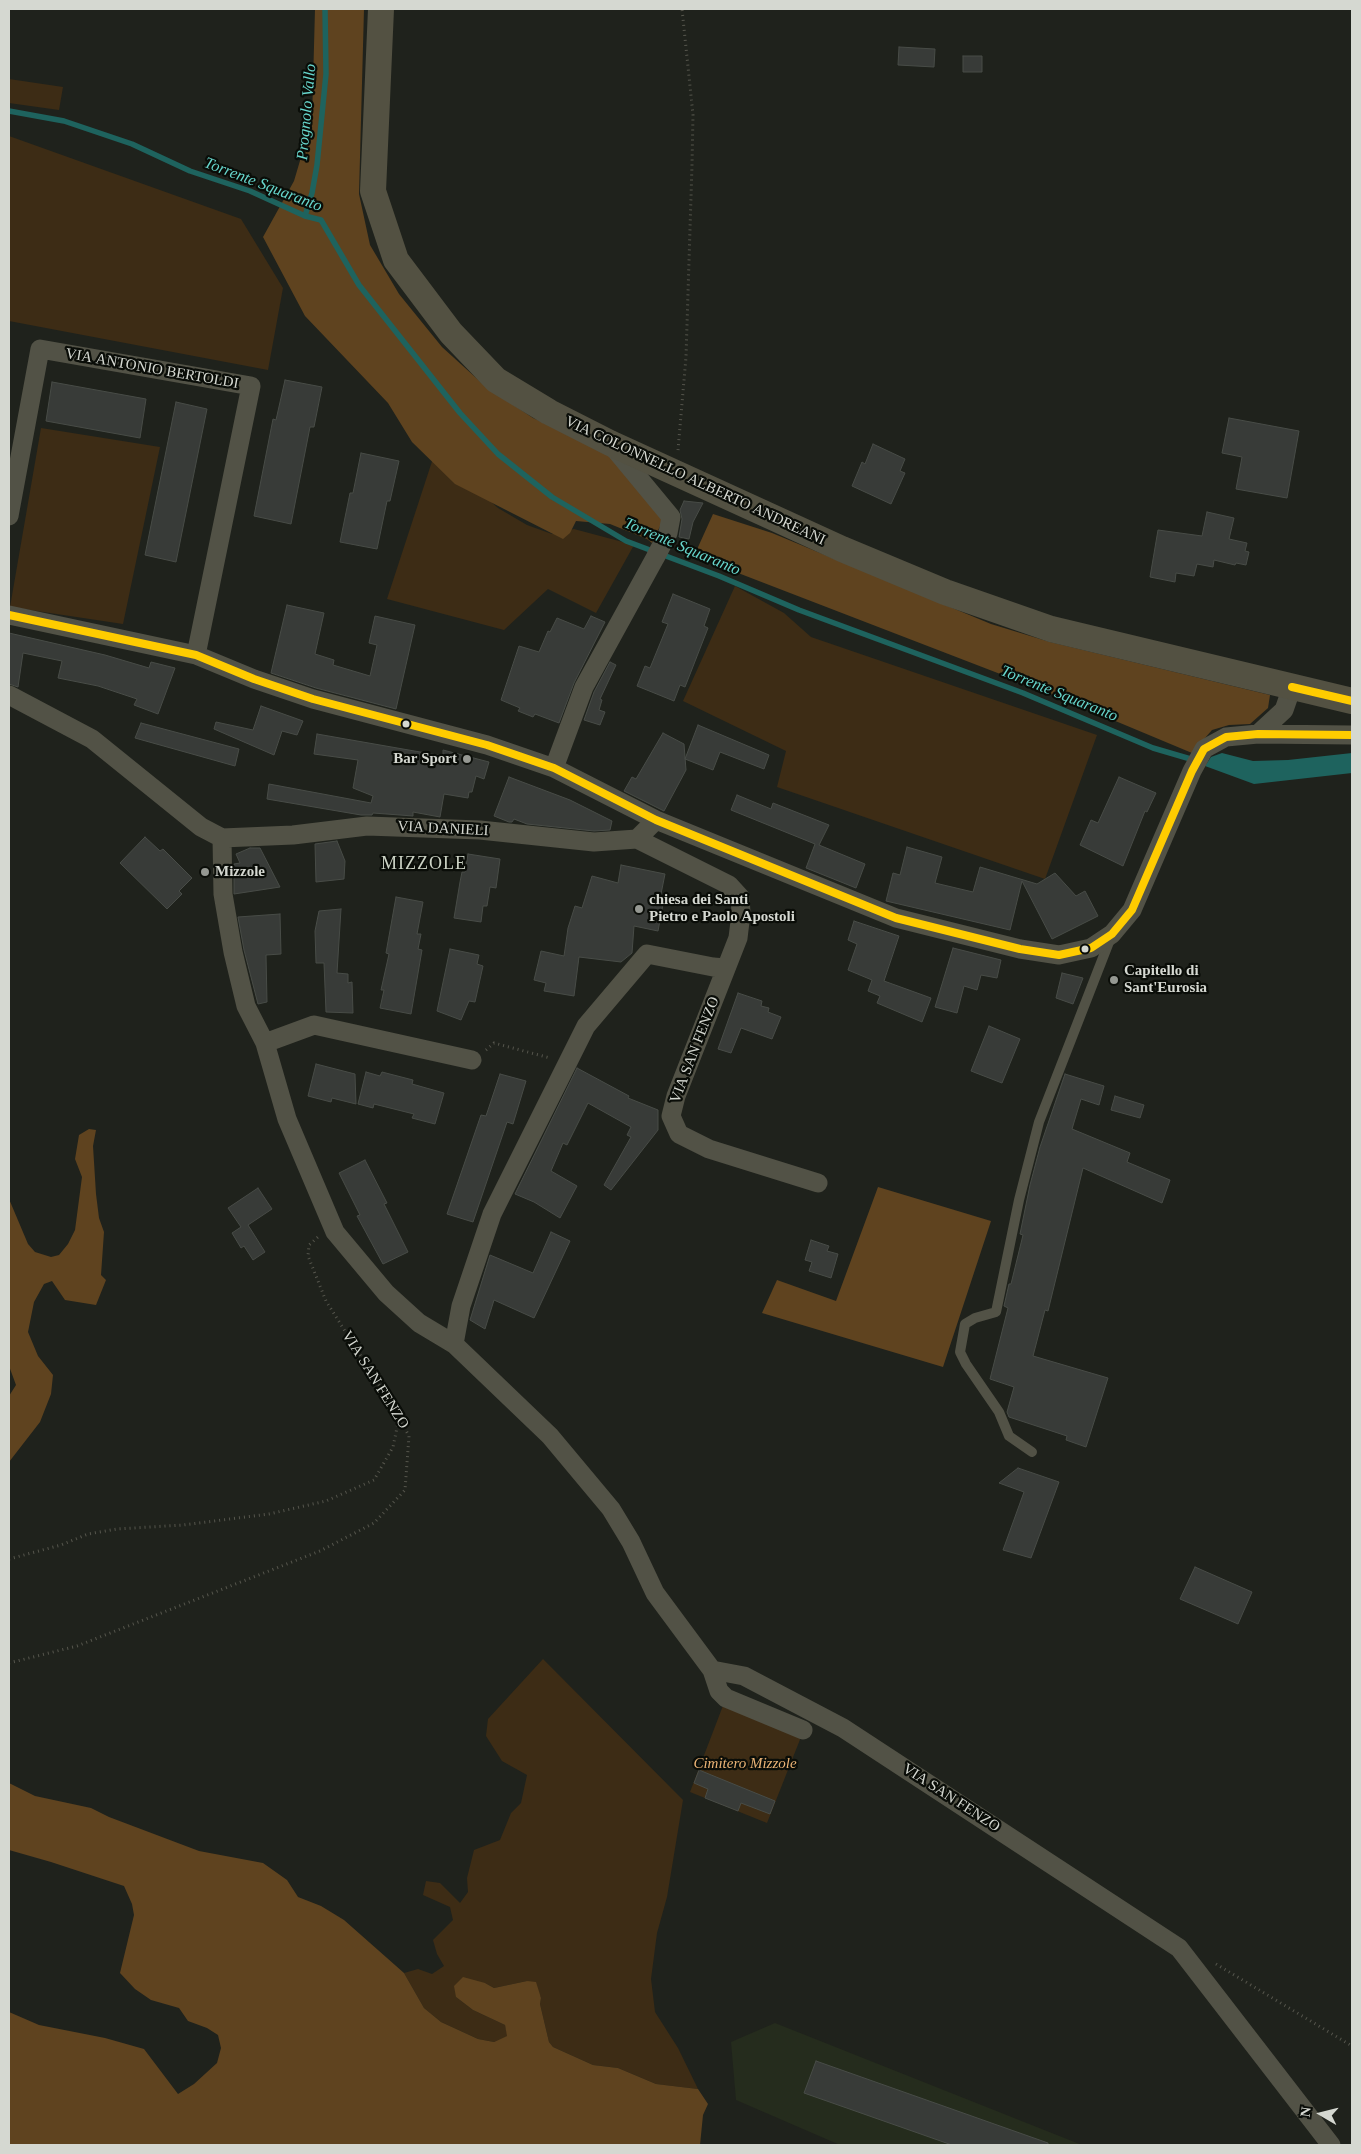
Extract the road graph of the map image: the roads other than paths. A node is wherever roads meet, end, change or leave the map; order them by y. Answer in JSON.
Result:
{"nodes":[{"id":1,"x":381,"y":9,"type":"edge"},
{"id":2,"x":610,"y":444,"type":"junction"},
{"id":3,"x":9,"y":516,"type":"edge"},
{"id":4,"x":9,"y":615,"type":"edge"},
{"id":5,"x":196,"y":655,"type":"junction"},
{"id":6,"x":1292,"y":687,"type":"junction"},
{"id":7,"x":9,"y":695,"type":"edge"},
{"id":8,"x":1352,"y":701,"type":"edge"},
{"id":9,"x":1258,"y":734,"type":"junction"},
{"id":10,"x":1352,"y":735,"type":"edge"},
{"id":11,"x":554,"y":768,"type":"junction"},
{"id":12,"x":656,"y":820,"type":"junction"},
{"id":13,"x":222,"y":838,"type":"junction"},
{"id":14,"x":637,"y":839,"type":"junction"},
{"id":15,"x":1112,"y":934,"type":"junction"},
{"id":16,"x":726,"y":968,"type":"junction"},
{"id":17,"x":265,"y":1043,"type":"junction"},
{"id":18,"x":472,"y":1060,"type":"dead end"},
{"id":19,"x":818,"y":1184,"type":"dead end"},
{"id":20,"x":454,"y":1344,"type":"junction"},
{"id":21,"x":1032,"y":1452,"type":"dead end"},
{"id":22,"x":712,"y":1670,"type":"junction"},
{"id":23,"x":803,"y":1730,"type":"dead end"},
{"id":24,"x":1331,"y":2145,"type":"edge"}],
"edges":[{"from":1,"to":2,"type":"street","name":"VIA COLONNELLO ALBERTO ANDREANI"},
{"from":2,"to":6,"type":"street","name":"VIA COLONNELLO ALBERTO ANDREANI"},
{"from":2,"to":11,"type":"street"},
{"from":3,"to":5,"type":"street","name":"VIA ANTONIO BERTOLDI"},
{"from":4,"to":5,"type":"street"},
{"from":5,"to":11,"type":"street"},
{"from":6,"to":8,"type":"street","name":"VIA COLONNELLO ALBERTO ANDREANI"},
{"from":6,"to":9,"type":"street"},
{"from":7,"to":13,"type":"street"},
{"from":9,"to":10,"type":"street"},
{"from":9,"to":15,"type":"street"},
{"from":11,"to":12,"type":"street"},
{"from":12,"to":14,"type":"street"},
{"from":12,"to":15,"type":"street"},
{"from":13,"to":14,"type":"street","name":"VIA DANIELI"},
{"from":13,"to":17,"type":"street"},
{"from":14,"to":16,"type":"street","name":"VIA SAN FENZO"},
{"from":15,"to":21,"type":"lane"},
{"from":16,"to":19,"type":"street","name":"VIA SAN FENZO"},
{"from":16,"to":20,"type":"street"},
{"from":17,"to":18,"type":"street"},
{"from":17,"to":20,"type":"street"},
{"from":20,"to":22,"type":"street"},
{"from":22,"to":23,"type":"street"},
{"from":22,"to":24,"type":"street","name":"VIA SAN FENZO"}]}
